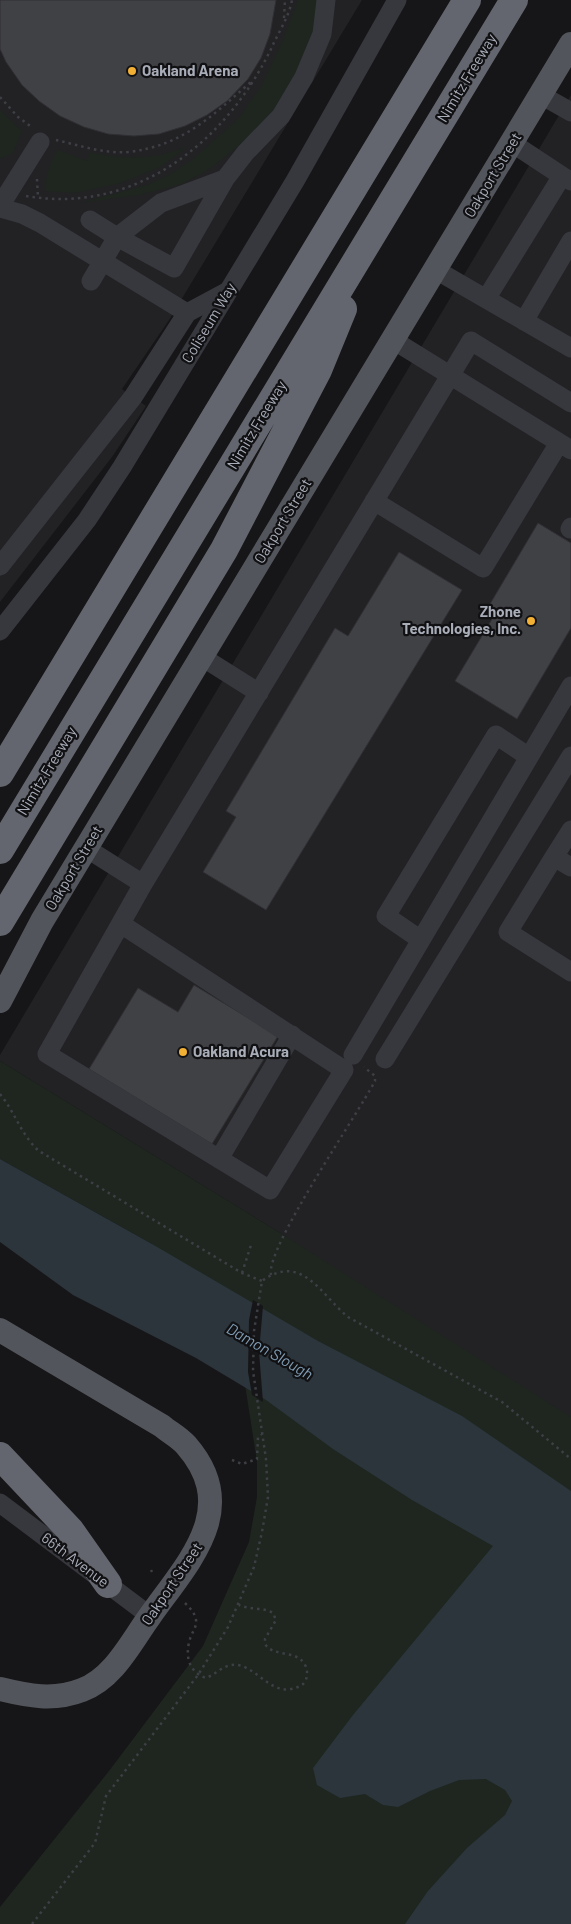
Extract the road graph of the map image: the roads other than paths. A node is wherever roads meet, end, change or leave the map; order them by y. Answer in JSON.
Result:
{"nodes":[{"id":1,"x":326,"y":0,"type":"edge"},
{"id":2,"x":397,"y":0,"type":"edge"},
{"id":3,"x":467,"y":0,"type":"edge"},
{"id":4,"x":514,"y":0,"type":"edge"},
{"id":5,"x":571,"y":44,"type":"edge"},
{"id":6,"x":541,"y":95,"type":"junction"},
{"id":7,"x":571,"y":112,"type":"edge"},
{"id":8,"x":43,"y":137,"type":"road end"},
{"id":9,"x":512,"y":143,"type":"junction"},
{"id":10,"x":567,"y":178,"type":"edge"},
{"id":11,"x":224,"y":179,"type":"junction"},
{"id":12,"x":2,"y":208,"type":"edge"},
{"id":13,"x":90,"y":220,"type":"dead end"},
{"id":14,"x":378,"y":226,"type":"junction"},
{"id":15,"x":117,"y":238,"type":"junction"},
{"id":16,"x":571,"y":241,"type":"edge"},
{"id":17,"x":102,"y":260,"type":"junction"},
{"id":18,"x":436,"y":270,"type":"junction"},
{"id":19,"x":91,"y":281,"type":"dead end"},
{"id":20,"x":229,"y":290,"type":"junction"},
{"id":21,"x":486,"y":299,"type":"junction"},
{"id":22,"x":187,"y":314,"type":"junction"},
{"id":23,"x":524,"y":321,"type":"junction"},
{"id":24,"x":393,"y":340,"type":"junction"},
{"id":25,"x":571,"y":348,"type":"edge"},
{"id":26,"x":450,"y":375,"type":"junction"},
{"id":27,"x":571,"y":404,"type":"edge"},
{"id":28,"x":565,"y":447,"type":"edge"},
{"id":29,"x":374,"y":501,"type":"junction"},
{"id":30,"x":0,"y":566,"type":"edge"},
{"id":31,"x":0,"y":631,"type":"edge"},
{"id":32,"x":202,"y":657,"type":"junction"},
{"id":33,"x":571,"y":686,"type":"edge"},
{"id":34,"x":259,"y":693,"type":"junction"},
{"id":35,"x":571,"y":756,"type":"edge"},
{"id":36,"x":529,"y":757,"type":"junction"},
{"id":37,"x":0,"y":774,"type":"edge"},
{"id":38,"x":571,"y":830,"type":"edge"},
{"id":39,"x":86,"y":848,"type":"junction"},
{"id":40,"x":0,"y":850,"type":"edge"},
{"id":41,"x":554,"y":857,"type":"junction"},
{"id":42,"x":571,"y":867,"type":"edge"},
{"id":43,"x":143,"y":884,"type":"junction"},
{"id":44,"x":0,"y":922,"type":"edge"},
{"id":45,"x":121,"y":924,"type":"junction"},
{"id":46,"x":421,"y":940,"type":"junction"},
{"id":47,"x":571,"y":972,"type":"edge"},
{"id":48,"x":0,"y":1001,"type":"edge"},
{"id":49,"x":292,"y":1035,"type":"junction"},
{"id":50,"x":353,"y":1055,"type":"road end"},
{"id":51,"x":385,"y":1059,"type":"dead end"},
{"id":52,"x":219,"y":1158,"type":"junction"},
{"id":53,"x":0,"y":1330,"type":"edge"},
{"id":54,"x":0,"y":1456,"type":"edge"},
{"id":55,"x":0,"y":1503,"type":"edge"},
{"id":56,"x":108,"y":1584,"type":"junction"},
{"id":57,"x":150,"y":1616,"type":"junction"},
{"id":58,"x":0,"y":1689,"type":"edge"}],
"edges":[{"from":1,"to":11,"type":"street"},
{"from":2,"to":20,"type":"street","name":"Coliseum Way"},
{"from":3,"to":37,"type":"highway"},
{"from":4,"to":14,"type":"highway","name":"Nimitz Freeway"},
{"from":5,"to":6,"type":"main road","name":"Oakport Street"},
{"from":6,"to":7,"type":"street"},
{"from":6,"to":9,"type":"main road","name":"Oakport Street"},
{"from":8,"to":12,"type":"street"},
{"from":9,"to":10,"type":"street"},
{"from":9,"to":18,"type":"main road","name":"Oakport Street"},
{"from":10,"to":21,"type":"street"},
{"from":11,"to":15,"type":"street"},
{"from":11,"to":15,"type":"street"},
{"from":12,"to":17,"type":"street"},
{"from":13,"to":15,"type":"street"},
{"from":14,"to":40,"type":"highway","name":"Nimitz Freeway"},
{"from":14,"to":44,"type":"highway"},
{"from":15,"to":17,"type":"street"},
{"from":16,"to":23,"type":"street"},
{"from":17,"to":19,"type":"street"},
{"from":17,"to":22,"type":"street"},
{"from":18,"to":21,"type":"street"},
{"from":18,"to":24,"type":"main road","name":"Oakport Street"},
{"from":20,"to":22,"type":"street"},
{"from":20,"to":31,"type":"street","name":"Coliseum Way"},
{"from":21,"to":23,"type":"street"},
{"from":22,"to":30,"type":"street"},
{"from":23,"to":25,"type":"street"},
{"from":24,"to":26,"type":"street"},
{"from":24,"to":32,"type":"main road","name":"Oakport Street"},
{"from":26,"to":27,"type":"street"},
{"from":26,"to":28,"type":"street"},
{"from":26,"to":29,"type":"street"},
{"from":28,"to":29,"type":"street"},
{"from":29,"to":34,"type":"street"},
{"from":32,"to":34,"type":"street"},
{"from":32,"to":39,"type":"main road","name":"Oakport Street"},
{"from":33,"to":36,"type":"street"},
{"from":34,"to":43,"type":"street"},
{"from":35,"to":51,"type":"street"},
{"from":36,"to":46,"type":"street"},
{"from":36,"to":46,"type":"street"},
{"from":38,"to":41,"type":"street"},
{"from":39,"to":43,"type":"street"},
{"from":39,"to":48,"type":"main road","name":"Oakport Street"},
{"from":41,"to":42,"type":"street"},
{"from":41,"to":47,"type":"street"},
{"from":43,"to":45,"type":"street"},
{"from":45,"to":49,"type":"street"},
{"from":45,"to":52,"type":"street"},
{"from":46,"to":50,"type":"street"},
{"from":49,"to":52,"type":"street"},
{"from":49,"to":52,"type":"street"},
{"from":53,"to":57,"type":"main road","name":"Oakport Street"},
{"from":54,"to":56,"type":"highway"},
{"from":55,"to":56,"type":"street","name":"66th Avenue"},
{"from":56,"to":57,"type":"street","name":"66th Avenue"},
{"from":57,"to":58,"type":"main road","name":"Oakport Street"}]}
